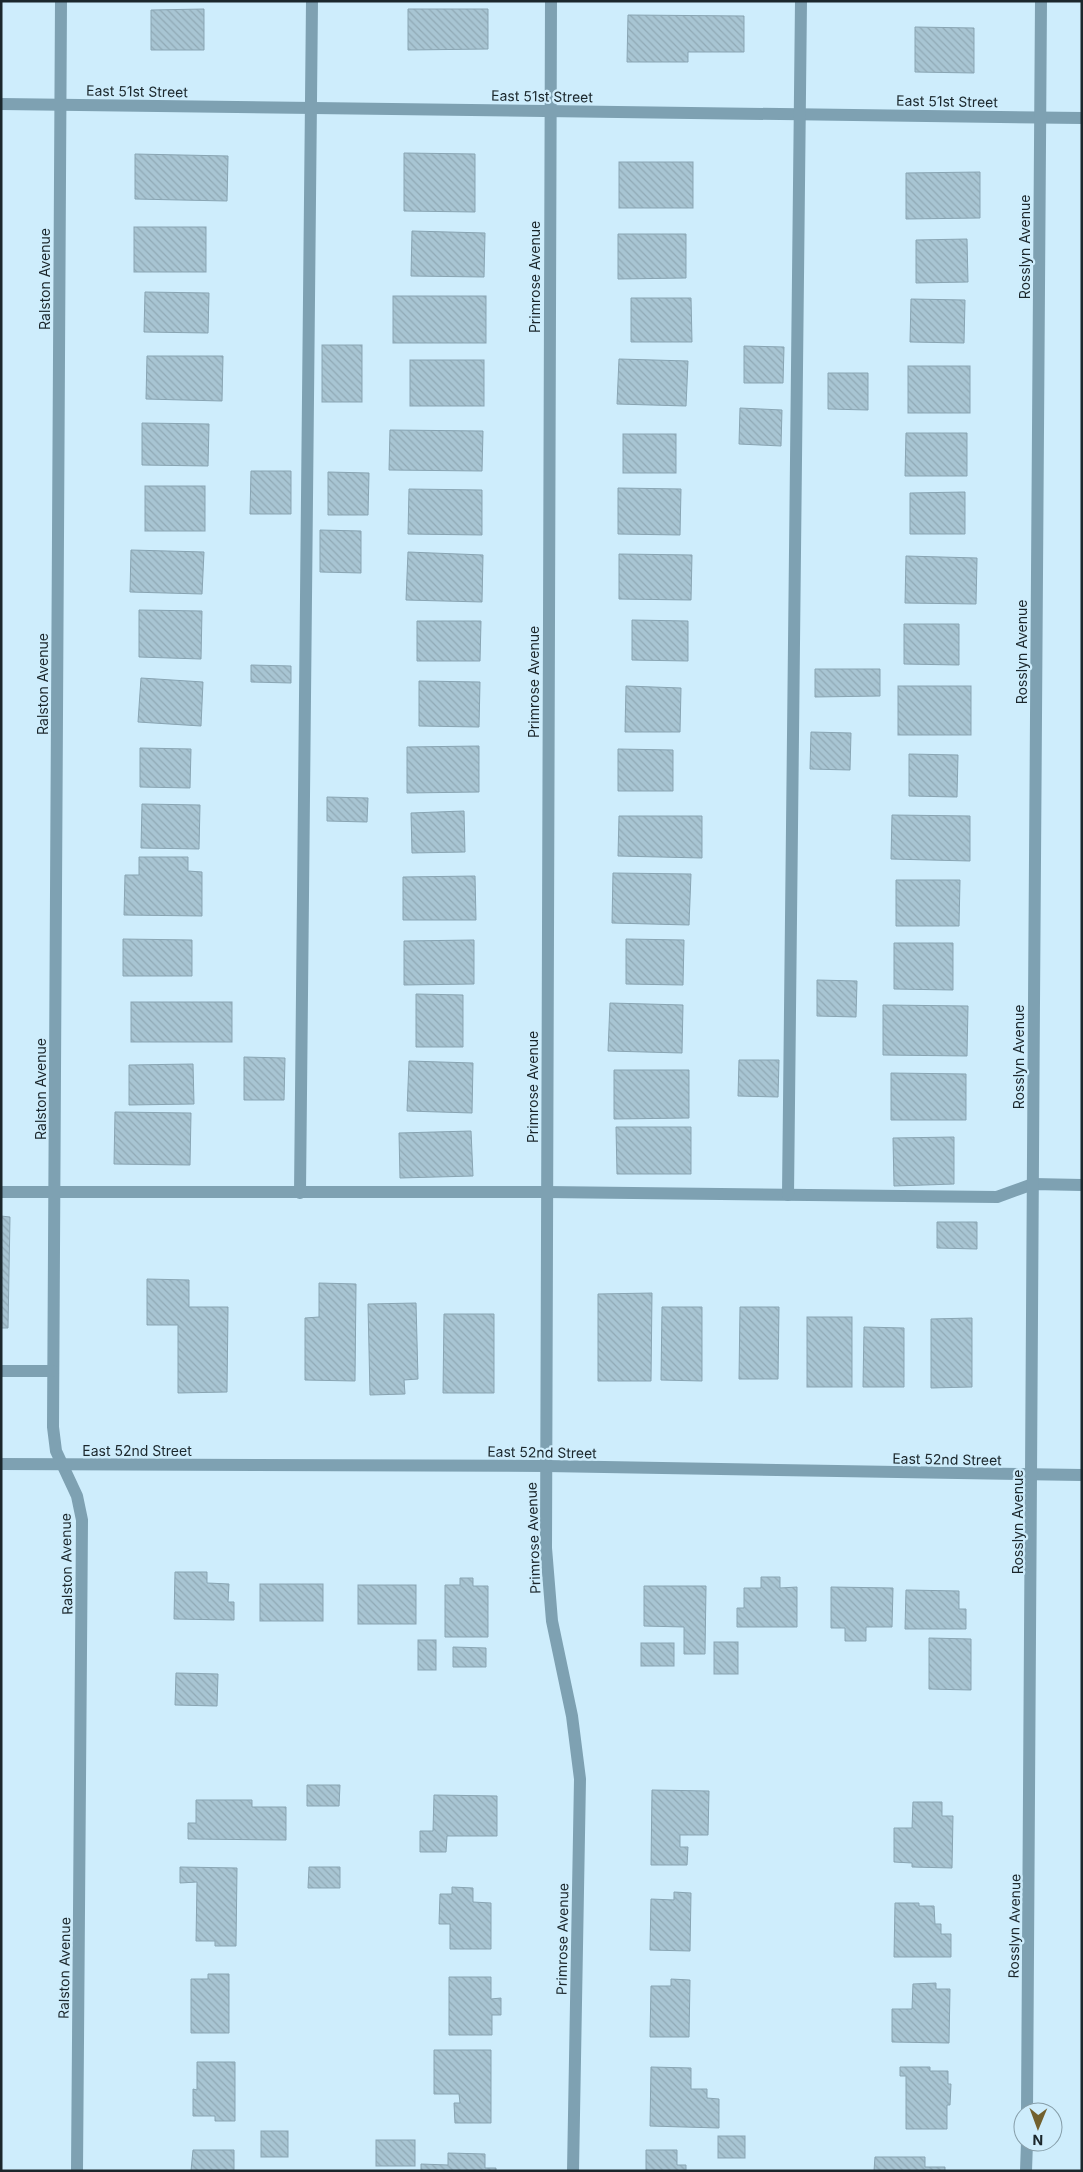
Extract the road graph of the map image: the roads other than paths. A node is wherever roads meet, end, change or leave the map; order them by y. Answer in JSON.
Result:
{"nodes":[{"id":1,"x":61,"y":1,"type":"edge"},
{"id":2,"x":312,"y":1,"type":"edge"},
{"id":3,"x":551,"y":1,"type":"edge"},
{"id":4,"x":801,"y":1,"type":"edge"},
{"id":5,"x":1041,"y":1,"type":"edge"},
{"id":6,"x":1,"y":104,"type":"edge"},
{"id":7,"x":60,"y":105,"type":"junction"},
{"id":8,"x":311,"y":108,"type":"junction"},
{"id":9,"x":550,"y":111,"type":"junction"},
{"id":10,"x":800,"y":114,"type":"junction"},
{"id":11,"x":1040,"y":118,"type":"junction"},
{"id":12,"x":1082,"y":118,"type":"edge"},
{"id":13,"x":1032,"y":1184,"type":"junction"},
{"id":14,"x":1082,"y":1185,"type":"edge"},
{"id":15,"x":1,"y":1192,"type":"edge"},
{"id":16,"x":54,"y":1192,"type":"junction"},
{"id":17,"x":546,"y":1192,"type":"junction"},
{"id":18,"x":300,"y":1193,"type":"junction"},
{"id":19,"x":788,"y":1195,"type":"junction"},
{"id":20,"x":1,"y":1370,"type":"edge"},
{"id":21,"x":53,"y":1371,"type":"junction"},
{"id":22,"x":1,"y":1464,"type":"edge"},
{"id":23,"x":64,"y":1465,"type":"junction"},
{"id":24,"x":546,"y":1466,"type":"junction"},
{"id":25,"x":1033,"y":1475,"type":"junction"},
{"id":26,"x":1082,"y":1475,"type":"edge"},
{"id":27,"x":1027,"y":2102,"type":"edge"},
{"id":28,"x":1027,"y":2152,"type":"edge"},
{"id":29,"x":77,"y":2171,"type":"edge"},
{"id":30,"x":573,"y":2171,"type":"edge"},
{"id":31,"x":1026,"y":2171,"type":"edge"}],
"edges":[{"from":1,"to":7,"type":"street","name":"Ralston Avenue"},
{"from":2,"to":8,"type":"street"},
{"from":3,"to":9,"type":"street","name":"Primrose Avenue"},
{"from":4,"to":10,"type":"street"},
{"from":5,"to":11,"type":"street","name":"Rosslyn Avenue"},
{"from":6,"to":7,"type":"street","name":"East 51st Street"},
{"from":7,"to":8,"type":"street","name":"East 51st Street"},
{"from":7,"to":16,"type":"street","name":"Ralston Avenue"},
{"from":8,"to":9,"type":"street","name":"East 51st Street"},
{"from":8,"to":18,"type":"street"},
{"from":9,"to":10,"type":"street","name":"East 51st Street"},
{"from":9,"to":17,"type":"street","name":"Primrose Avenue"},
{"from":10,"to":11,"type":"street","name":"East 51st Street"},
{"from":10,"to":19,"type":"street"},
{"from":11,"to":12,"type":"street","name":"East 51st Street"},
{"from":11,"to":13,"type":"street","name":"Rosslyn Avenue"},
{"from":13,"to":14,"type":"street"},
{"from":13,"to":19,"type":"street"},
{"from":13,"to":25,"type":"street","name":"Rosslyn Avenue"},
{"from":15,"to":16,"type":"street"},
{"from":16,"to":18,"type":"street"},
{"from":16,"to":21,"type":"street","name":"Ralston Avenue"},
{"from":17,"to":18,"type":"street"},
{"from":17,"to":19,"type":"street"},
{"from":17,"to":24,"type":"street","name":"Primrose Avenue"},
{"from":20,"to":21,"type":"street"},
{"from":21,"to":23,"type":"street","name":"Ralston Avenue"},
{"from":22,"to":23,"type":"street","name":"East 52nd Street"},
{"from":23,"to":24,"type":"street","name":"East 52nd Street"},
{"from":23,"to":29,"type":"street","name":"Ralston Avenue"},
{"from":24,"to":25,"type":"street","name":"East 52nd Street"},
{"from":24,"to":30,"type":"street","name":"Primrose Avenue"},
{"from":25,"to":26,"type":"street","name":"East 52nd Street"},
{"from":25,"to":27,"type":"street","name":"Rosslyn Avenue"},
{"from":28,"to":31,"type":"street"}]}
